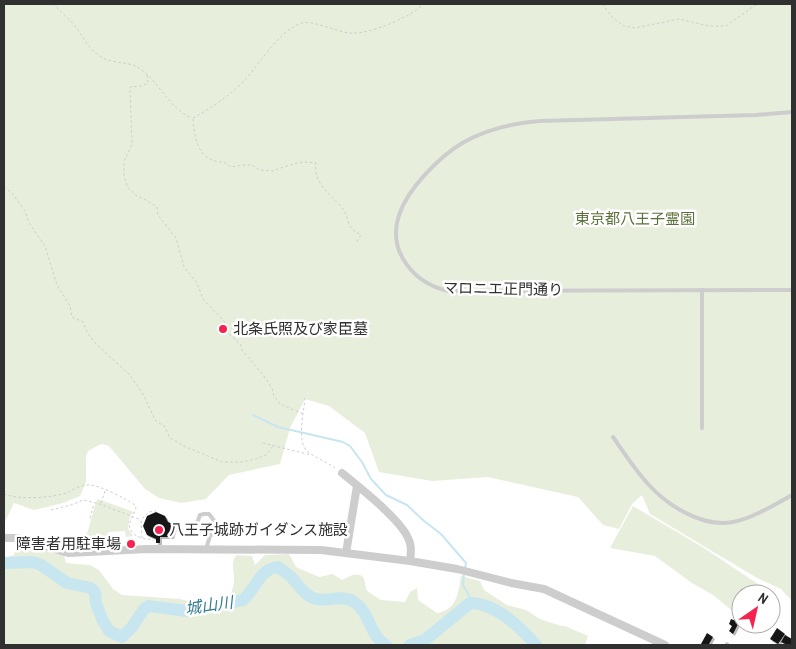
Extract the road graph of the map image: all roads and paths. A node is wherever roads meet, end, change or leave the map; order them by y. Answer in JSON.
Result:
{"nodes":[{"id":1,"x":53,"y":4,"type":"edge"},
{"id":2,"x":424,"y":4,"type":"edge"},
{"id":3,"x":602,"y":4,"type":"edge"},
{"id":4,"x":757,"y":4,"type":"edge"},
{"id":5,"x":148,"y":75,"type":"junction"},
{"id":6,"x":792,"y":112,"type":"edge"},
{"id":7,"x":193,"y":118,"type":"junction"},
{"id":8,"x":4,"y":187,"type":"edge"},
{"id":9,"x":356,"y":243,"type":"dead end"},
{"id":10,"x":702,"y":290,"type":"junction"},
{"id":11,"x":792,"y":290,"type":"edge"},
{"id":12,"x":305,"y":398,"type":"dead end"},
{"id":13,"x":303,"y":414,"type":"junction"},
{"id":14,"x":702,"y":428,"type":"dead end"},
{"id":15,"x":613,"y":437,"type":"dead end"},
{"id":16,"x":263,"y":443,"type":"dead end"},
{"id":17,"x":273,"y":446,"type":"junction"},
{"id":18,"x":315,"y":455,"type":"junction"},
{"id":19,"x":342,"y":473,"type":"joint"},
{"id":20,"x":357,"y":486,"type":"junction"},
{"id":21,"x":106,"y":490,"type":"junction"},
{"id":22,"x":4,"y":494,"type":"edge"},
{"id":23,"x":792,"y":495,"type":"edge"},
{"id":24,"x":94,"y":503,"type":"junction"},
{"id":25,"x":100,"y":504,"type":"junction"},
{"id":26,"x":51,"y":510,"type":"dead end"},
{"id":27,"x":156,"y":511,"type":"dead end"},
{"id":28,"x":132,"y":516,"type":"junction"},
{"id":29,"x":90,"y":518,"type":"dead end"},
{"id":30,"x":141,"y":520,"type":"junction"},
{"id":31,"x":210,"y":536,"type":"junction"},
{"id":32,"x":4,"y":538,"type":"edge"},
{"id":33,"x":142,"y":538,"type":"junction"},
{"id":34,"x":153,"y":541,"type":"dead end"},
{"id":35,"x":206,"y":549,"type":"junction"},
{"id":36,"x":346,"y":553,"type":"junction"},
{"id":37,"x":410,"y":561,"type":"junction"},
{"id":38,"x":665,"y":645,"type":"edge"}],
"edges":[{"from":1,"to":5,"type":"path"},
{"from":2,"to":7,"type":"path"},
{"from":3,"to":4,"type":"path"},
{"from":5,"to":7,"type":"path"},
{"from":5,"to":13,"type":"path"},
{"from":6,"to":10,"type":"lane","name":"マロニエ正門通り"},
{"from":7,"to":9,"type":"path"},
{"from":8,"to":17,"type":"path"},
{"from":10,"to":11,"type":"lane","name":"マロニエ正門通り"},
{"from":10,"to":14,"type":"lane"},
{"from":12,"to":13,"type":"path"},
{"from":13,"to":18,"type":"path"},
{"from":15,"to":23,"type":"lane"},
{"from":16,"to":17,"type":"path"},
{"from":17,"to":18,"type":"path"},
{"from":18,"to":19,"type":"path"},
{"from":19,"to":20,"type":"street"},
{"from":20,"to":36,"type":"street"},
{"from":20,"to":37,"type":"street"},
{"from":21,"to":22,"type":"path"},
{"from":21,"to":25,"type":"path"},
{"from":21,"to":28,"type":"path"},
{"from":24,"to":25,"type":"path"},
{"from":24,"to":26,"type":"path"},
{"from":24,"to":29,"type":"path"},
{"from":25,"to":28,"type":"path"},
{"from":27,"to":30,"type":"path"},
{"from":28,"to":30,"type":"path"},
{"from":28,"to":33,"type":"path"},
{"from":30,"to":33,"type":"path"},
{"from":31,"to":31,"type":"lane"},
{"from":31,"to":35,"type":"lane"},
{"from":32,"to":35,"type":"street"},
{"from":33,"to":34,"type":"path"},
{"from":35,"to":36,"type":"street"},
{"from":36,"to":37,"type":"street"},
{"from":37,"to":38,"type":"street"}]}
